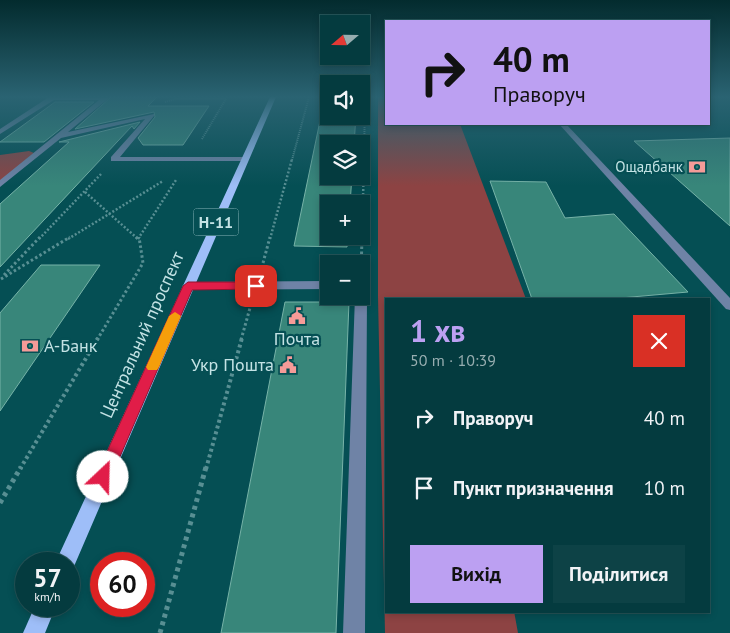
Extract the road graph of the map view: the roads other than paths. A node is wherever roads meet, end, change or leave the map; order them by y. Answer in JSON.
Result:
{"nodes":[{"id":1,"x":564,"y":126,"type":"edge"},
{"id":2,"x":71,"y":127,"type":"edge"},
{"id":3,"x":101,"y":127,"type":"edge"},
{"id":4,"x":142,"y":127,"type":"edge"},
{"id":5,"x":259,"y":127,"type":"edge"},
{"id":6,"x":60,"y":136,"type":"junction"},
{"id":7,"x":244,"y":159,"type":"junction"},
{"id":8,"x":0,"y":184,"type":"edge"},
{"id":9,"x":320,"y":285,"type":"edge"},
{"id":10,"x":188,"y":286,"type":"junction"},
{"id":11,"x":361,"y":305,"type":"edge"},
{"id":12,"x":730,"y":306,"type":"edge"},
{"id":13,"x":69,"y":552,"type":"edge"},
{"id":14,"x":41,"y":617,"type":"edge"},
{"id":15,"x":34,"y":633,"type":"edge"},
{"id":16,"x":354,"y":633,"type":"edge"}],
"edges":[{"from":1,"to":12,"type":"street"},
{"from":2,"to":6,"type":"street"},
{"from":3,"to":6,"type":"street"},
{"from":4,"to":7,"type":"street"},
{"from":5,"to":7,"type":"main road","name":"Центральний проспект","number":"Н-11"},
{"from":6,"to":8,"type":"street"},
{"from":7,"to":10,"type":"main road","name":"Центральний проспект","number":"Н-11"},
{"from":9,"to":10,"type":"street"},
{"from":10,"to":13,"type":"main road","name":"Центральний проспект","number":"Н-11"},
{"from":11,"to":16,"type":"street"},
{"from":14,"to":15,"type":"main road"}]}
